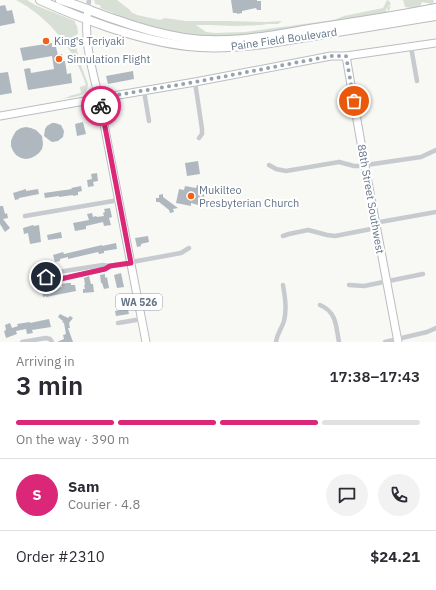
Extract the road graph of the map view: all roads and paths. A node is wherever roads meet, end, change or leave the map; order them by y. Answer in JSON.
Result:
{"nodes":[{"id":1,"x":40,"y":0,"type":"edge"},
{"id":2,"x":60,"y":0,"type":"edge"},
{"id":3,"x":89,"y":0,"type":"edge"},
{"id":4,"x":436,"y":8,"type":"edge"},
{"id":5,"x":88,"y":9,"type":"junction"},
{"id":6,"x":436,"y":16,"type":"edge"},
{"id":7,"x":86,"y":20,"type":"junction"},
{"id":8,"x":436,"y":43,"type":"edge"},
{"id":9,"x":411,"y":47,"type":"junction"},
{"id":10,"x":346,"y":56,"type":"junction"},
{"id":11,"x":417,"y":81,"type":"dead end"},
{"id":12,"x":195,"y":82,"type":"junction"},
{"id":13,"x":144,"y":91,"type":"junction"},
{"id":14,"x":99,"y":98,"type":"junction"},
{"id":15,"x":0,"y":116,"type":"edge"},
{"id":16,"x":149,"y":121,"type":"dead end"},
{"id":17,"x":199,"y":138,"type":"dead end"},
{"id":18,"x":436,"y":150,"type":"edge"},
{"id":19,"x":269,"y":165,"type":"dead end"},
{"id":20,"x":365,"y":166,"type":"junction"},
{"id":21,"x":119,"y":200,"type":"junction"},
{"id":22,"x":436,"y":212,"type":"edge"},
{"id":23,"x":25,"y":216,"type":"dead end"},
{"id":24,"x":376,"y":225,"type":"junction"},
{"id":25,"x":283,"y":236,"type":"dead end"},
{"id":26,"x":189,"y":248,"type":"dead end"},
{"id":27,"x":131,"y":263,"type":"junction"},
{"id":28,"x":110,"y":266,"type":"junction"},
{"id":29,"x":423,"y":274,"type":"dead end"},
{"id":30,"x":387,"y":281,"type":"junction"},
{"id":31,"x":284,"y":285,"type":"dead end"},
{"id":32,"x":349,"y":285,"type":"dead end"},
{"id":33,"x":320,"y":305,"type":"dead end"},
{"id":34,"x":142,"y":319,"type":"junction"},
{"id":35,"x":118,"y":323,"type":"dead end"},
{"id":36,"x":436,"y":328,"type":"edge"},
{"id":37,"x":397,"y":341,"type":"edge"},
{"id":38,"x":22,"y":342,"type":"edge"},
{"id":39,"x":52,"y":342,"type":"edge"},
{"id":40,"x":146,"y":342,"type":"edge"},
{"id":41,"x":276,"y":342,"type":"edge"},
{"id":42,"x":339,"y":342,"type":"edge"},
{"id":43,"x":385,"y":342,"type":"edge"}],
"edges":[{"from":1,"to":7,"type":"highway","name":"Paine Field Boulevard"},
{"from":2,"to":5,"type":"highway","name":"Paine Field Boulevard"},
{"from":3,"to":5,"type":"street"},
{"from":4,"to":5,"type":"highway","name":"Paine Field Boulevard"},
{"from":5,"to":7,"type":"street","number":"WA 526"},
{"from":6,"to":7,"type":"highway","name":"Paine Field Boulevard"},
{"from":7,"to":14,"type":"street","number":"WA 526"},
{"from":8,"to":9,"type":"street"},
{"from":9,"to":10,"type":"street"},
{"from":9,"to":11,"type":"street"},
{"from":10,"to":12,"type":"street"},
{"from":10,"to":20,"type":"street","name":"88th Street Southwest"},
{"from":12,"to":13,"type":"street"},
{"from":12,"to":17,"type":"street"},
{"from":13,"to":14,"type":"street"},
{"from":13,"to":16,"type":"street"},
{"from":14,"to":15,"type":"street"},
{"from":14,"to":21,"type":"street","number":"WA 526"},
{"from":18,"to":20,"type":"street"},
{"from":19,"to":20,"type":"street"},
{"from":20,"to":24,"type":"street","name":"88th Street Southwest"},
{"from":21,"to":23,"type":"street"},
{"from":21,"to":27,"type":"street","number":"WA 526"},
{"from":22,"to":24,"type":"street"},
{"from":24,"to":25,"type":"street"},
{"from":24,"to":30,"type":"street","name":"88th Street Southwest"},
{"from":26,"to":27,"type":"street"},
{"from":27,"to":28,"type":"street"},
{"from":27,"to":34,"type":"street","number":"WA 526"},
{"from":28,"to":28,"type":"street"},
{"from":29,"to":30,"type":"street"},
{"from":30,"to":32,"type":"street"},
{"from":30,"to":37,"type":"street","name":"88th Street Southwest"},
{"from":31,"to":41,"type":"street"},
{"from":33,"to":42,"type":"street"},
{"from":34,"to":35,"type":"street"},
{"from":34,"to":40,"type":"street","number":"WA 526"},
{"from":36,"to":37,"type":"street"},
{"from":37,"to":43,"type":"street"},
{"from":38,"to":39,"type":"street"}]}
